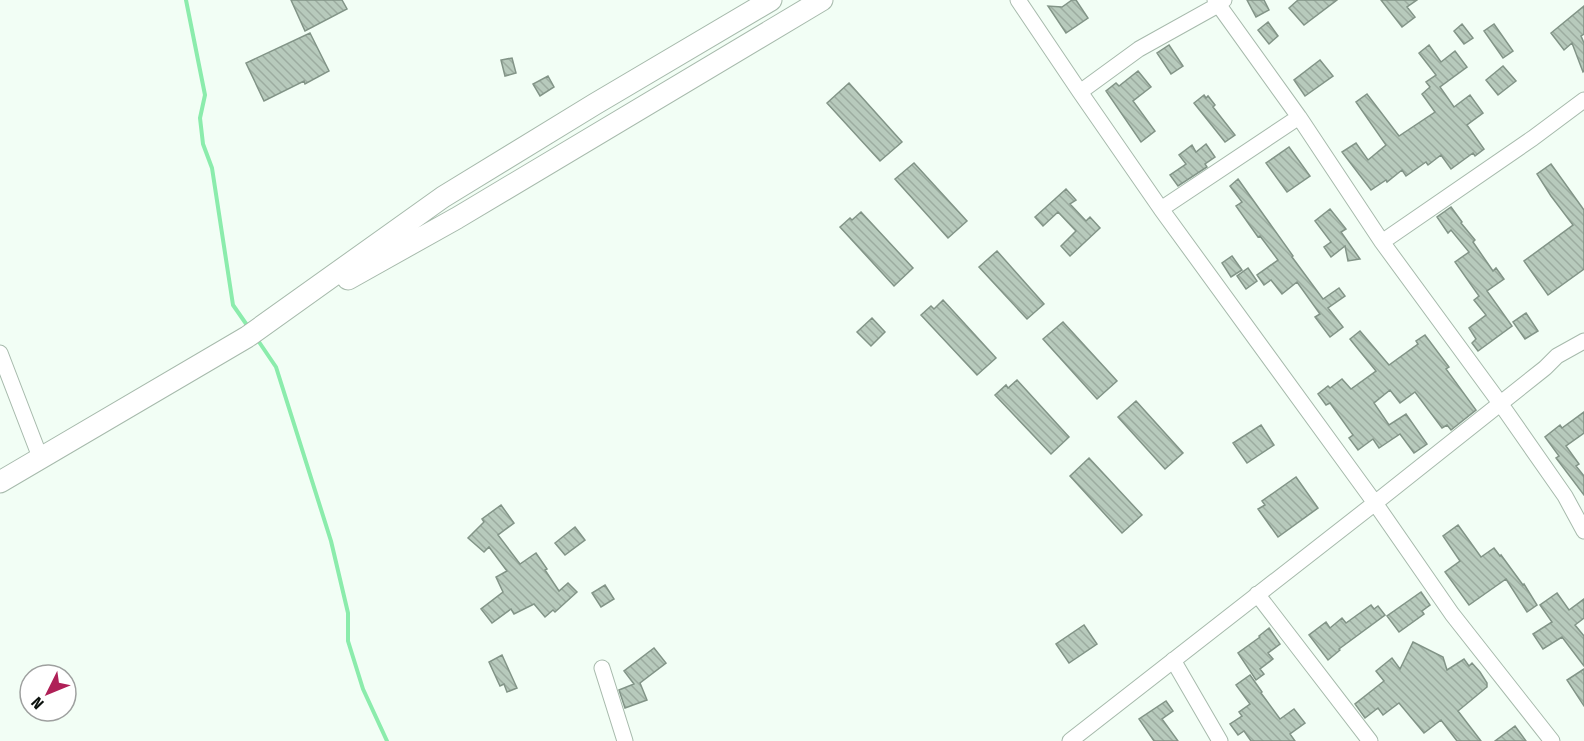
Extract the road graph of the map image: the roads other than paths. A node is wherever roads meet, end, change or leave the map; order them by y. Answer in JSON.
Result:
{"nodes":[{"id":1,"x":771,"y":0,"type":"edge"},
{"id":2,"x":822,"y":0,"type":"edge"},
{"id":3,"x":1018,"y":0,"type":"edge"},
{"id":4,"x":1219,"y":2,"type":"edge"},
{"id":5,"x":1080,"y":92,"type":"junction"},
{"id":6,"x":1583,"y":102,"type":"edge"},
{"id":7,"x":1299,"y":117,"type":"junction"},
{"id":8,"x":1161,"y":209,"type":"junction"},
{"id":9,"x":1382,"y":242,"type":"junction"},
{"id":10,"x":253,"y":333,"type":"junction"},
{"id":11,"x":1584,"y":340,"type":"edge"},
{"id":12,"x":0,"y":353,"type":"edge"},
{"id":13,"x":1500,"y":403,"type":"junction"},
{"id":14,"x":40,"y":457,"type":"junction"},
{"id":15,"x":0,"y":482,"type":"edge"},
{"id":16,"x":1375,"y":503,"type":"junction"},
{"id":17,"x":1584,"y":531,"type":"edge"},
{"id":18,"x":1257,"y":594,"type":"junction"},
{"id":19,"x":1173,"y":660,"type":"junction"},
{"id":20,"x":602,"y":668,"type":"dead end"},
{"id":21,"x":625,"y":741,"type":"edge"},
{"id":22,"x":1070,"y":741,"type":"edge"},
{"id":23,"x":1220,"y":741,"type":"edge"},
{"id":24,"x":1370,"y":741,"type":"edge"},
{"id":25,"x":1552,"y":741,"type":"edge"}],
"edges":[{"from":1,"to":10,"type":"highway"},
{"from":2,"to":10,"type":"highway"},
{"from":3,"to":5,"type":"street"},
{"from":4,"to":5,"type":"street"},
{"from":4,"to":7,"type":"street"},
{"from":5,"to":8,"type":"street"},
{"from":6,"to":9,"type":"street"},
{"from":7,"to":8,"type":"street"},
{"from":7,"to":9,"type":"street"},
{"from":8,"to":16,"type":"street"},
{"from":9,"to":13,"type":"street"},
{"from":10,"to":14,"type":"highway"},
{"from":11,"to":13,"type":"street"},
{"from":12,"to":14,"type":"street"},
{"from":13,"to":16,"type":"street"},
{"from":13,"to":17,"type":"street"},
{"from":14,"to":15,"type":"highway"},
{"from":16,"to":18,"type":"street"},
{"from":16,"to":25,"type":"street"},
{"from":18,"to":19,"type":"street"},
{"from":18,"to":24,"type":"street"},
{"from":19,"to":22,"type":"street"},
{"from":19,"to":23,"type":"street"},
{"from":20,"to":21,"type":"street"}]}
